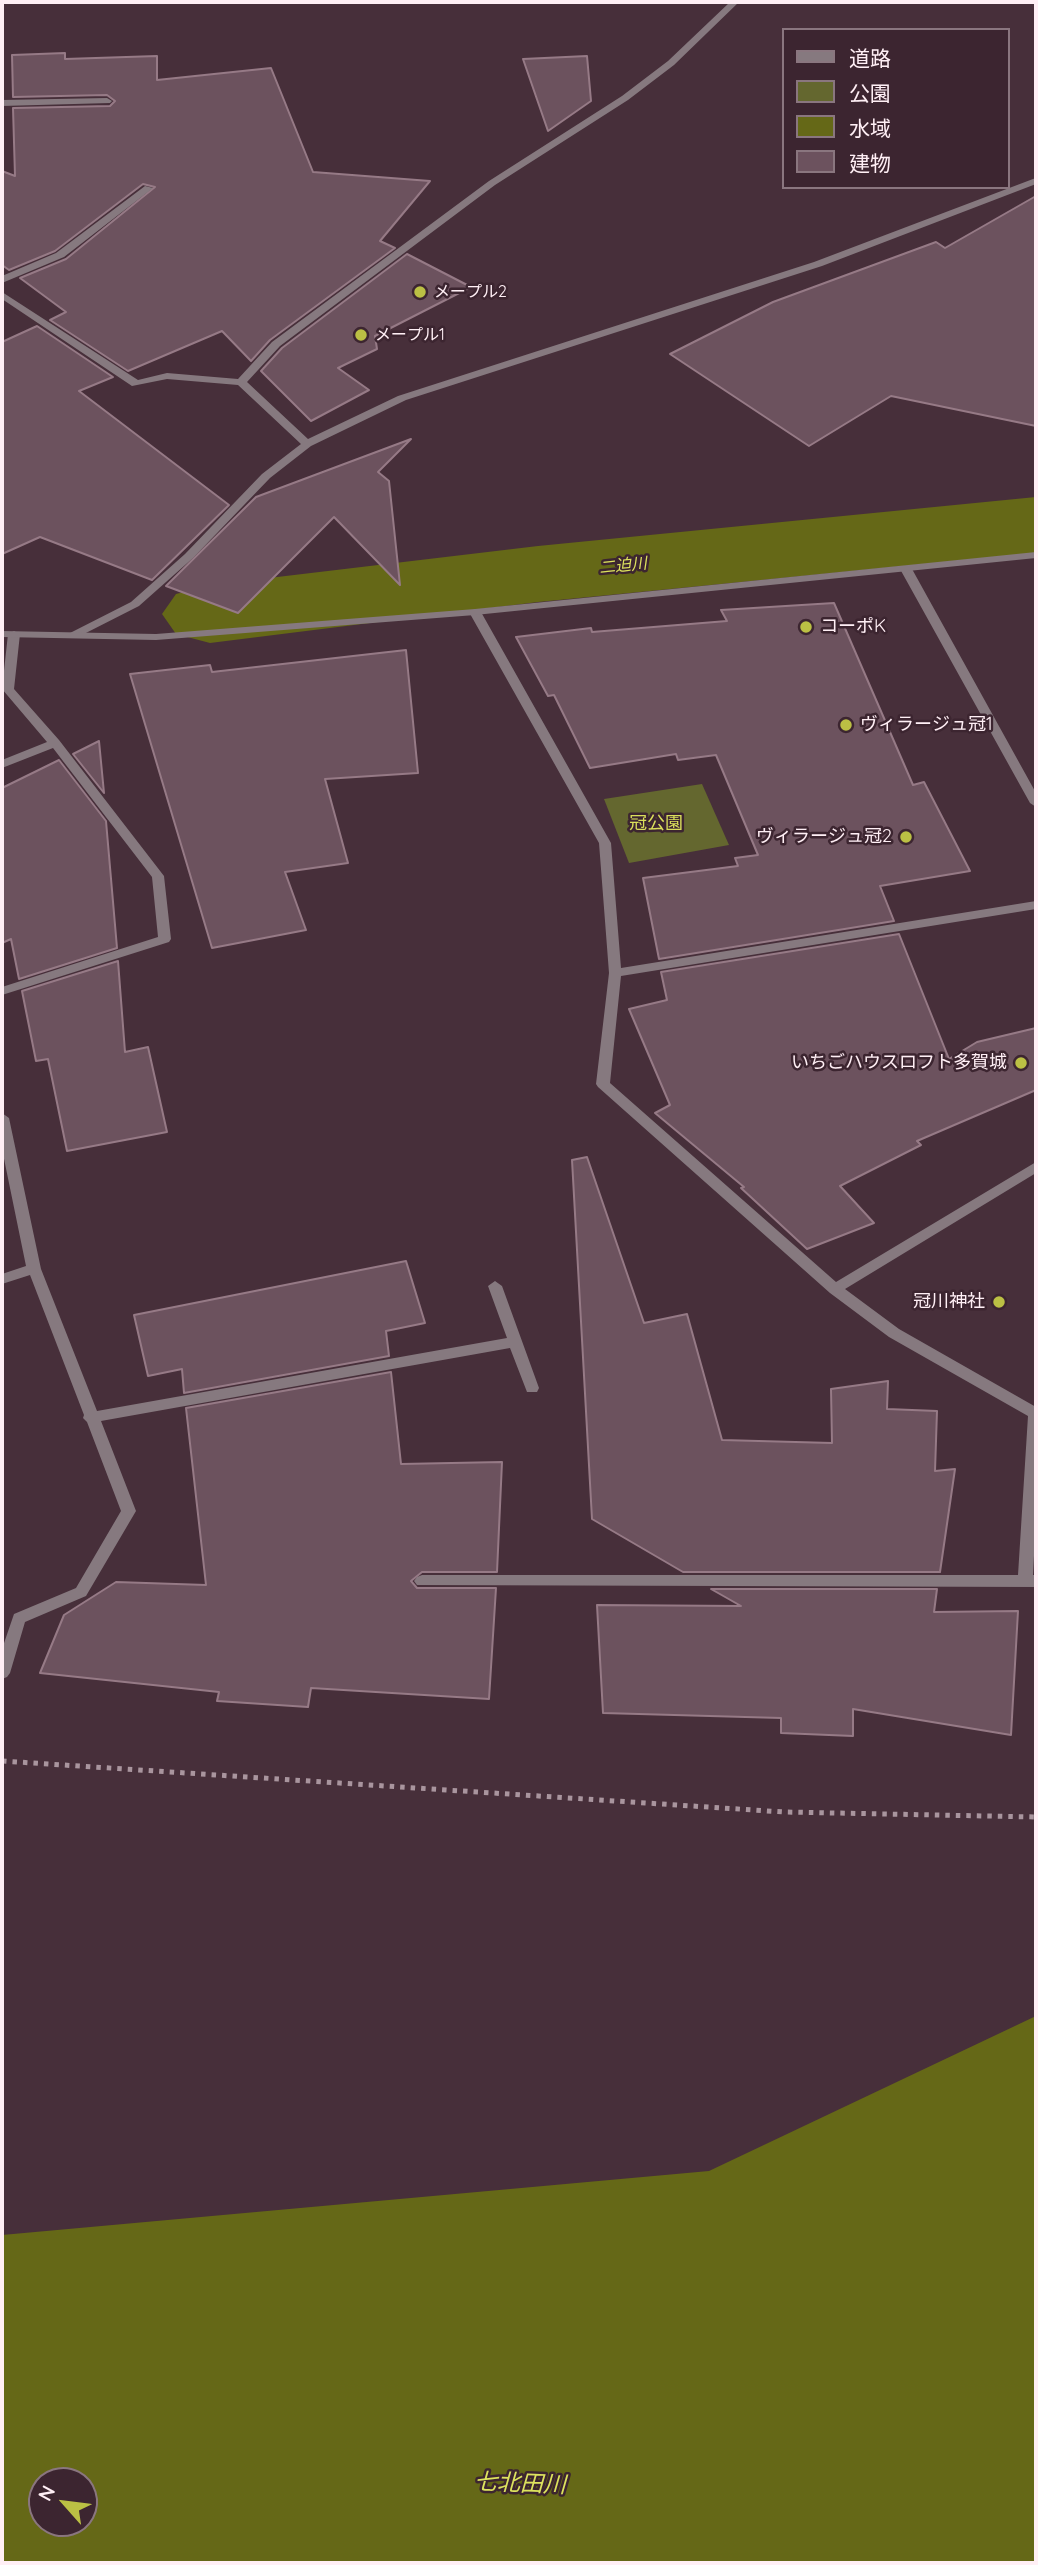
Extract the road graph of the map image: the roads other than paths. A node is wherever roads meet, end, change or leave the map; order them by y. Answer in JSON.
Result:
{"nodes":[{"id":1,"x":735,"y":2,"type":"edge"},
{"id":2,"x":107,"y":101,"type":"dead end"},
{"id":3,"x":2,"y":103,"type":"edge"},
{"id":4,"x":1036,"y":181,"type":"edge"},
{"id":5,"x":148,"y":188,"type":"dead end"},
{"id":6,"x":2,"y":280,"type":"edge"},
{"id":7,"x":2,"y":295,"type":"edge"},
{"id":8,"x":241,"y":382,"type":"junction"},
{"id":9,"x":307,"y":444,"type":"junction"},
{"id":10,"x":1036,"y":555,"type":"edge"},
{"id":11,"x":906,"y":569,"type":"junction"},
{"id":12,"x":475,"y":612,"type":"junction"},
{"id":13,"x":8,"y":634,"type":"edge"},
{"id":14,"x":74,"y":635,"type":"junction"},
{"id":15,"x":55,"y":743,"type":"junction"},
{"id":16,"x":2,"y":764,"type":"edge"},
{"id":17,"x":1036,"y":803,"type":"edge"},
{"id":18,"x":1036,"y":905,"type":"edge"},
{"id":19,"x":615,"y":973,"type":"junction"},
{"id":20,"x":2,"y":991,"type":"edge"},
{"id":21,"x":2,"y":1118,"type":"edge"},
{"id":22,"x":1036,"y":1167,"type":"edge"},
{"id":23,"x":34,"y":1269,"type":"junction"},
{"id":24,"x":2,"y":1279,"type":"edge"},
{"id":25,"x":495,"y":1286,"type":"dead end"},
{"id":26,"x":835,"y":1289,"type":"junction"},
{"id":27,"x":515,"y":1342,"type":"junction"},
{"id":28,"x":532,"y":1388,"type":"dead end"},
{"id":29,"x":1035,"y":1413,"type":"edge"},
{"id":30,"x":90,"y":1418,"type":"junction"},
{"id":31,"x":422,"y":1581,"type":"dead end"},
{"id":32,"x":1031,"y":1581,"type":"edge"},
{"id":33,"x":2,"y":1673,"type":"edge"}],
"edges":[{"from":1,"to":8,"type":"street"},
{"from":2,"to":3,"type":"street"},
{"from":4,"to":9,"type":"street"},
{"from":5,"to":6,"type":"street"},
{"from":7,"to":8,"type":"street"},
{"from":8,"to":9,"type":"street"},
{"from":9,"to":14,"type":"street"},
{"from":10,"to":11,"type":"street"},
{"from":11,"to":12,"type":"street"},
{"from":11,"to":17,"type":"street"},
{"from":12,"to":14,"type":"street"},
{"from":12,"to":19,"type":"street"},
{"from":13,"to":14,"type":"street"},
{"from":13,"to":15,"type":"street"},
{"from":15,"to":16,"type":"street"},
{"from":15,"to":20,"type":"street"},
{"from":18,"to":19,"type":"street"},
{"from":19,"to":26,"type":"street"},
{"from":21,"to":23,"type":"street"},
{"from":22,"to":26,"type":"street"},
{"from":23,"to":24,"type":"street"},
{"from":23,"to":30,"type":"street"},
{"from":25,"to":27,"type":"street"},
{"from":26,"to":29,"type":"street"},
{"from":27,"to":28,"type":"street"},
{"from":27,"to":30,"type":"street"},
{"from":29,"to":32,"type":"street"},
{"from":30,"to":33,"type":"street"},
{"from":31,"to":32,"type":"street"}]}
